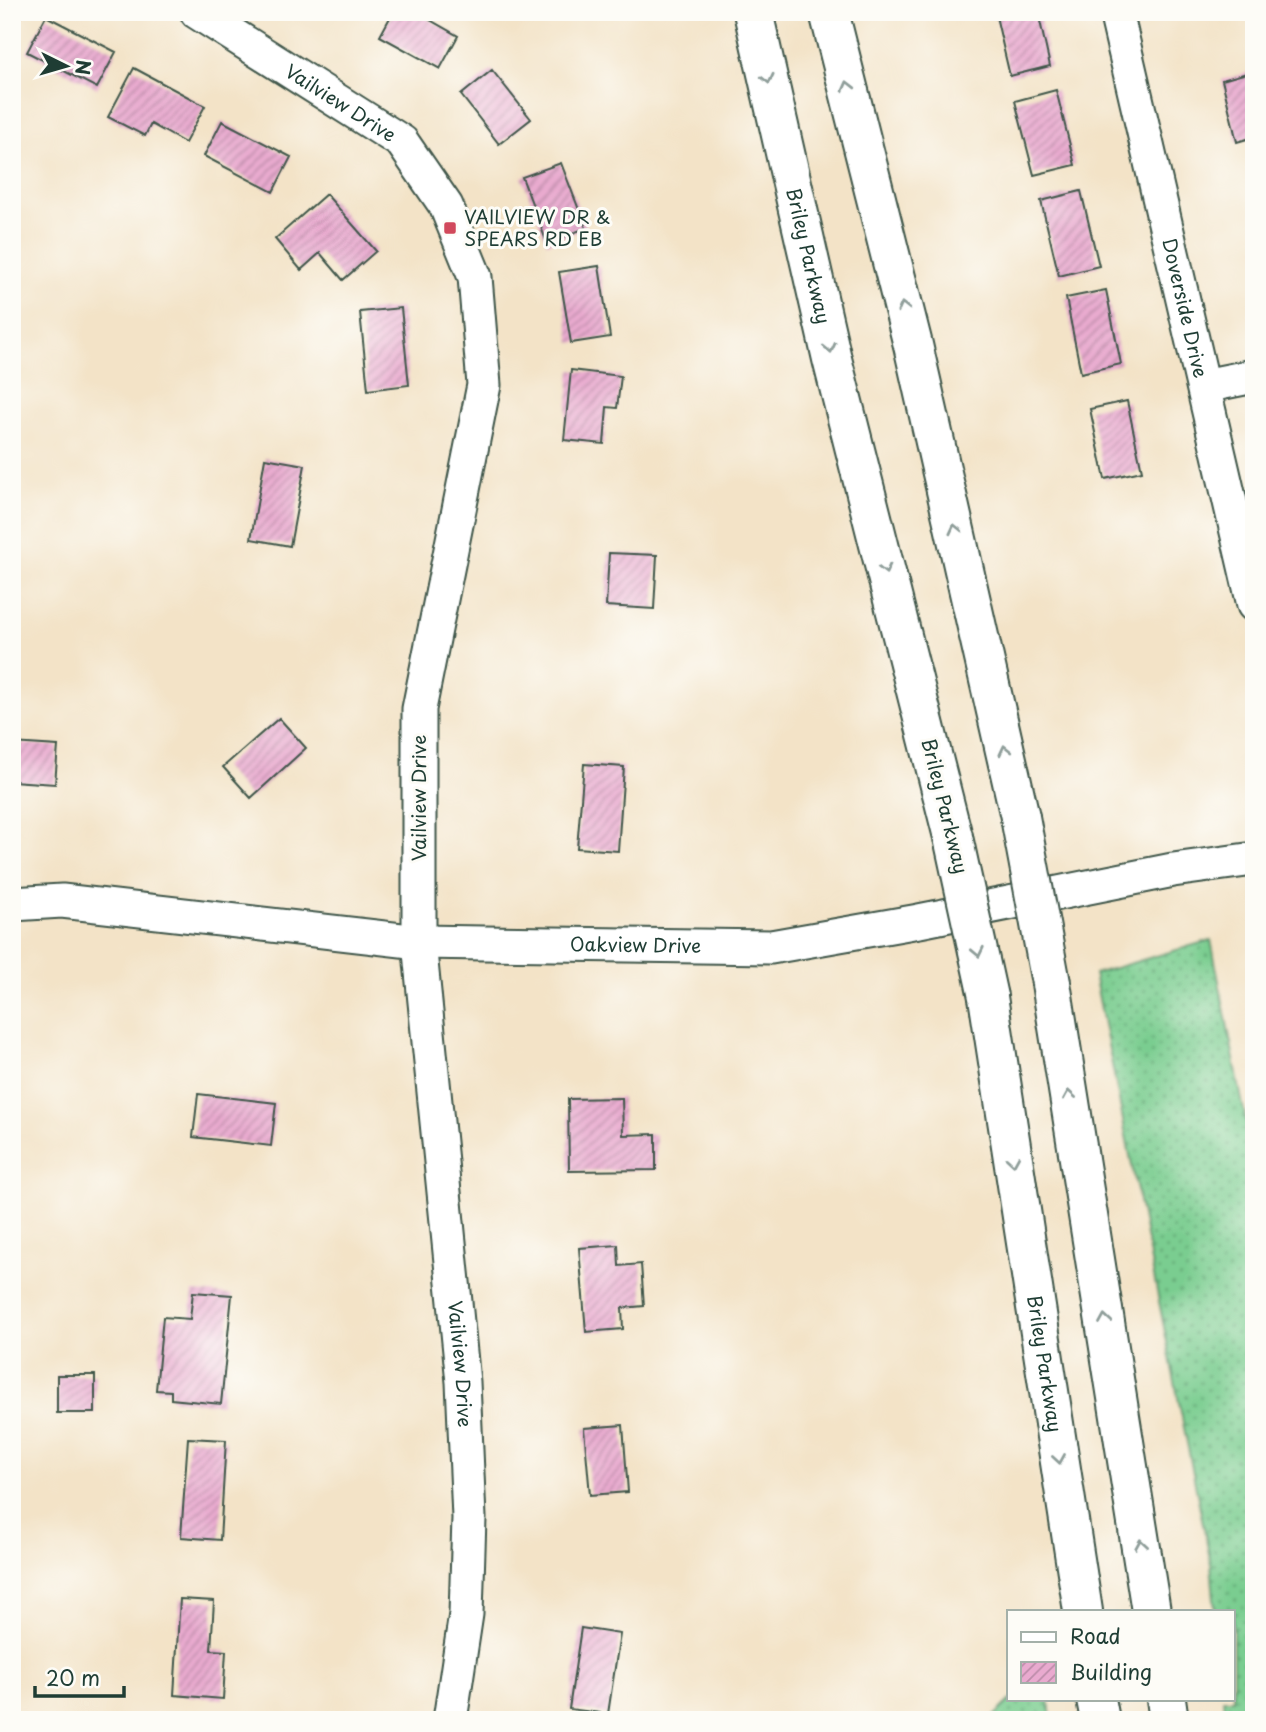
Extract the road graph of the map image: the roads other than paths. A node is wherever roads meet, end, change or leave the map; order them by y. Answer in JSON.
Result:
{"nodes":[{"id":1,"x":197,"y":12,"type":"edge"},
{"id":2,"x":753,"y":12,"type":"edge"},
{"id":3,"x":829,"y":12,"type":"edge"},
{"id":4,"x":1116,"y":12,"type":"edge"},
{"id":5,"x":1254,"y":376,"type":"edge"},
{"id":6,"x":1205,"y":386,"type":"junction"},
{"id":7,"x":1254,"y":605,"type":"edge"},
{"id":8,"x":1254,"y":859,"type":"edge"},
{"id":9,"x":12,"y":904,"type":"edge"},
{"id":10,"x":419,"y":942,"type":"junction"},
{"id":11,"x":1083,"y":1610,"type":"edge"},
{"id":12,"x":1152,"y":1610,"type":"edge"},
{"id":13,"x":1096,"y":1700,"type":"edge"},
{"id":14,"x":1166,"y":1700,"type":"edge"},
{"id":15,"x":450,"y":1720,"type":"edge"},
{"id":16,"x":1100,"y":1720,"type":"edge"},
{"id":17,"x":1169,"y":1720,"type":"edge"}],
"edges":[{"from":1,"to":10,"type":"street","name":"Vailview Drive"},
{"from":2,"to":11,"type":"highway","name":"Briley Parkway","one_way":true,"bridge":true},
{"from":12,"to":3,"type":"highway","one_way":true,"bridge":true},
{"from":4,"to":6,"type":"street","name":"Doverside Drive"},
{"from":5,"to":6,"type":"street"},
{"from":6,"to":7,"type":"street","name":"Doverside Drive"},
{"from":8,"to":10,"type":"street","name":"Oakview Drive"},
{"from":9,"to":10,"type":"street","name":"Oakview Drive"},
{"from":10,"to":15,"type":"street","name":"Vailview Drive"},
{"from":13,"to":16,"type":"highway"},
{"from":14,"to":17,"type":"highway"}]}
